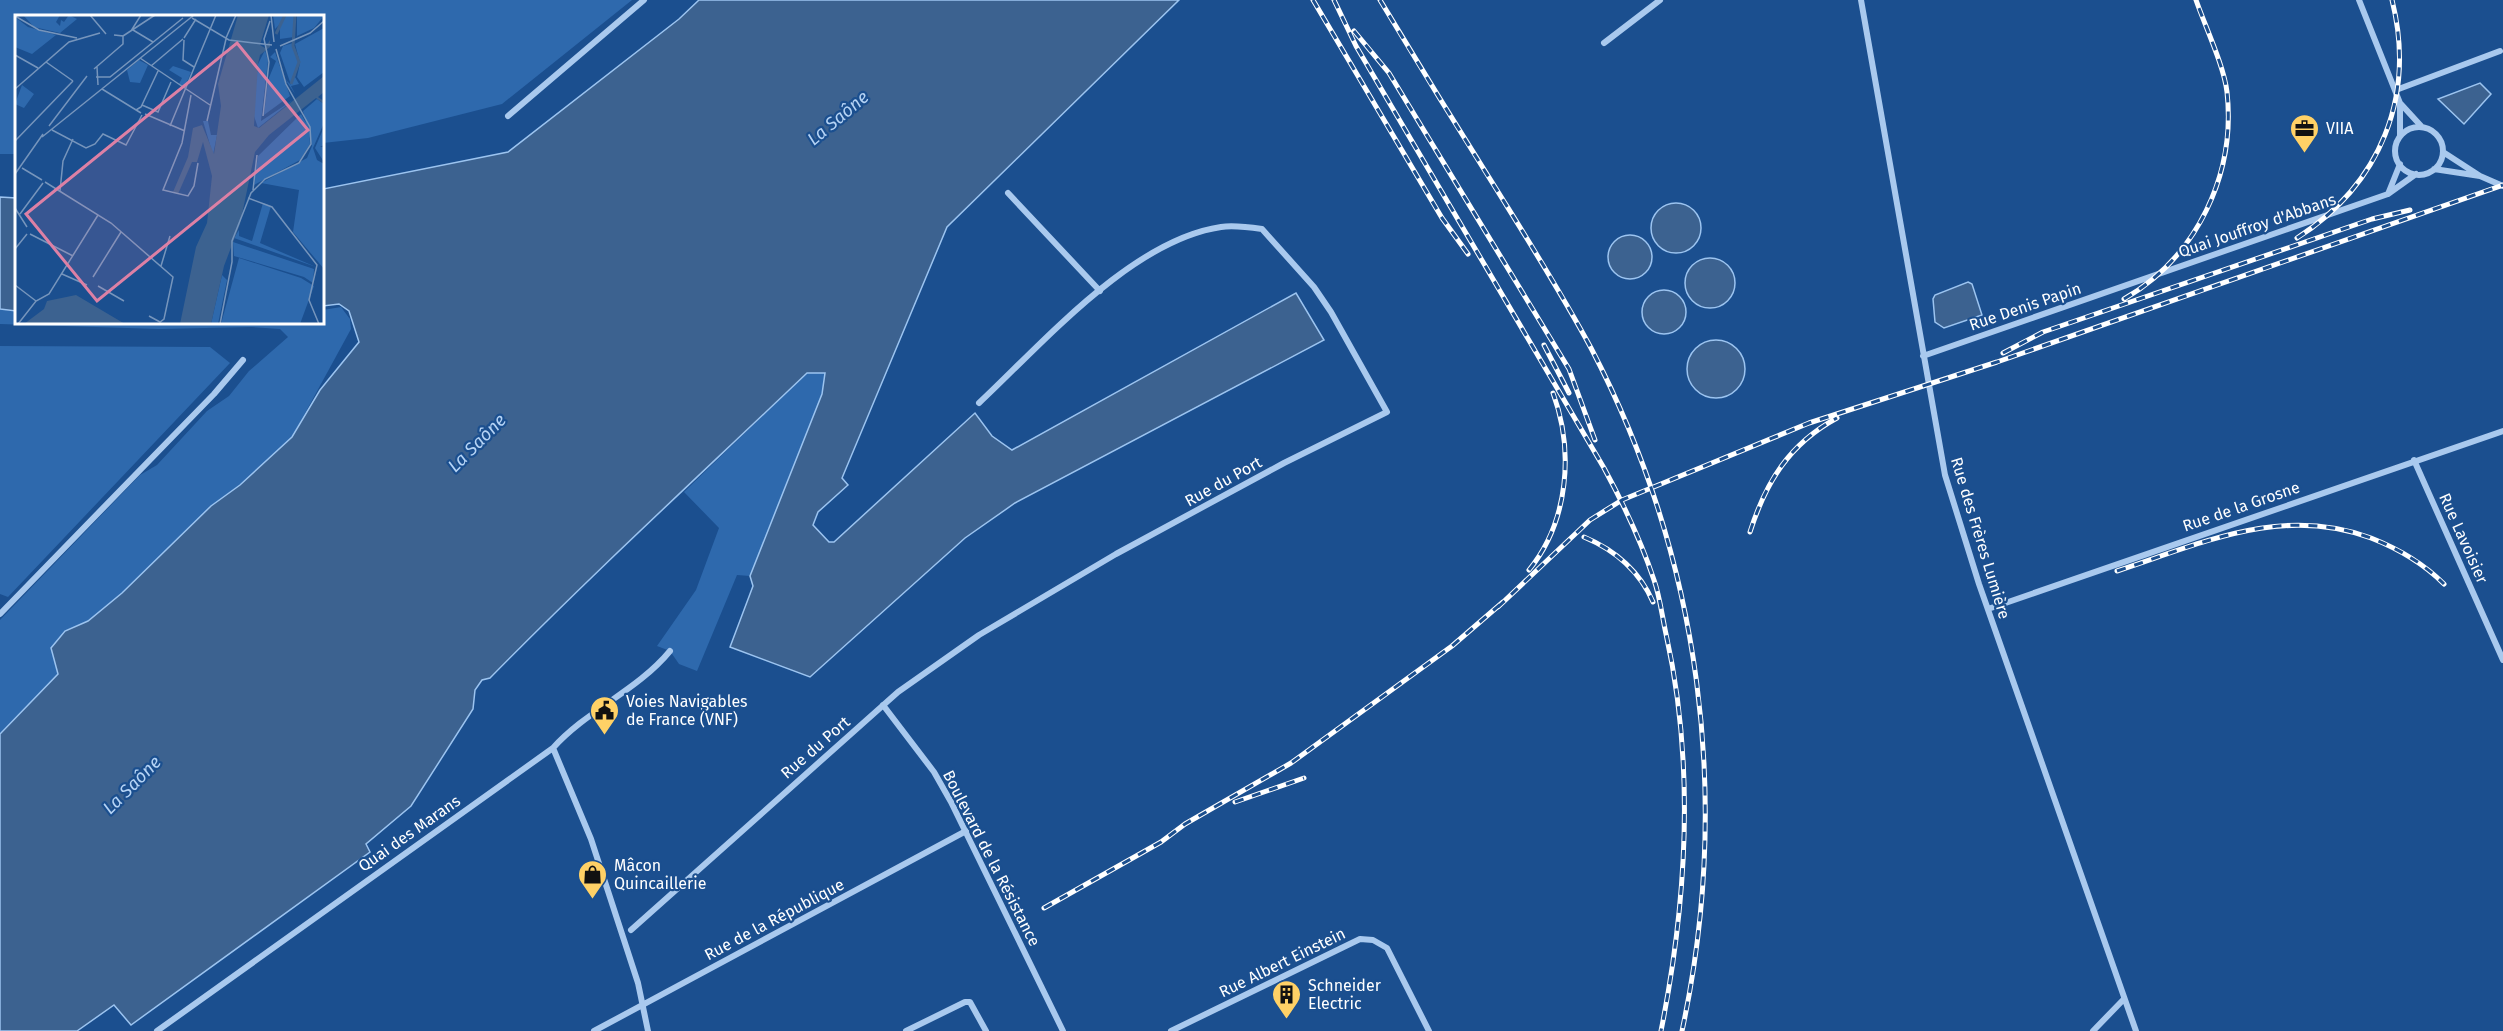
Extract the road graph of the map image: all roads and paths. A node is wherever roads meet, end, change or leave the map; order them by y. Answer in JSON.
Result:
{"nodes":[{"id":1,"x":644,"y":0,"type":"edge"},
{"id":2,"x":1660,"y":0,"type":"edge"},
{"id":3,"x":1861,"y":0,"type":"edge"},
{"id":4,"x":2359,"y":0,"type":"edge"},
{"id":5,"x":1604,"y":43,"type":"dead end"},
{"id":6,"x":2500,"y":51,"type":"dead end"},
{"id":7,"x":2396,"y":90,"type":"junction"},
{"id":8,"x":2400,"y":103,"type":"junction"},
{"id":9,"x":508,"y":116,"type":"dead end"},
{"id":10,"x":2422,"y":127,"type":"junction"},
{"id":11,"x":2400,"y":136,"type":"junction"},
{"id":12,"x":2443,"y":152,"type":"junction"},
{"id":13,"x":2400,"y":165,"type":"junction"},
{"id":14,"x":2434,"y":169,"type":"junction"},
{"id":15,"x":2416,"y":174,"type":"junction"},
{"id":16,"x":2480,"y":176,"type":"junction"},
{"id":17,"x":2503,"y":186,"type":"edge"},
{"id":18,"x":1008,"y":193,"type":"dead end"},
{"id":19,"x":2388,"y":194,"type":"junction"},
{"id":20,"x":2135,"y":282,"type":"joint"},
{"id":21,"x":1100,"y":291,"type":"junction"},
{"id":22,"x":1923,"y":356,"type":"junction"},
{"id":23,"x":243,"y":360,"type":"dead end"},
{"id":24,"x":979,"y":403,"type":"dead end"},
{"id":25,"x":2503,"y":431,"type":"edge"},
{"id":26,"x":2414,"y":460,"type":"junction"},
{"id":27,"x":1988,"y":609,"type":"junction"},
{"id":28,"x":0,"y":614,"type":"edge"},
{"id":29,"x":670,"y":651,"type":"dead end"},
{"id":30,"x":2503,"y":660,"type":"edge"},
{"id":31,"x":883,"y":705,"type":"junction"},
{"id":32,"x":553,"y":748,"type":"junction"},
{"id":33,"x":966,"y":831,"type":"junction"},
{"id":34,"x":631,"y":930,"type":"dead end"},
{"id":35,"x":2124,"y":999,"type":"junction"},
{"id":36,"x":641,"y":1005,"type":"junction"},
{"id":37,"x":158,"y":1031,"type":"edge"},
{"id":38,"x":594,"y":1031,"type":"edge"},
{"id":39,"x":648,"y":1031,"type":"edge"},
{"id":40,"x":906,"y":1031,"type":"edge"},
{"id":41,"x":986,"y":1031,"type":"edge"},
{"id":42,"x":1063,"y":1031,"type":"edge"},
{"id":43,"x":1171,"y":1031,"type":"edge"},
{"id":44,"x":1430,"y":1031,"type":"edge"},
{"id":45,"x":2093,"y":1031,"type":"edge"},
{"id":46,"x":2136,"y":1031,"type":"edge"}],
"edges":[{"from":1,"to":9,"type":"street"},
{"from":2,"to":5,"type":"street"},
{"from":3,"to":22,"type":"street","name":"Rue des Frères Lumière"},
{"from":4,"to":7,"type":"street"},
{"from":6,"to":7,"type":"street"},
{"from":7,"to":8,"type":"street"},
{"from":8,"to":10,"type":"street"},
{"from":8,"to":11,"type":"street"},
{"from":10,"to":11,"type":"street"},
{"from":10,"to":12,"type":"street"},
{"from":11,"to":13,"type":"street"},
{"from":12,"to":14,"type":"street"},
{"from":12,"to":16,"type":"street"},
{"from":13,"to":15,"type":"street"},
{"from":13,"to":19,"type":"street"},
{"from":14,"to":15,"type":"street"},
{"from":14,"to":16,"type":"street"},
{"from":15,"to":19,"type":"street","name":"Quai Jouffroy d'Abbans"},
{"from":16,"to":17,"type":"street"},
{"from":18,"to":21,"type":"street"},
{"from":19,"to":20,"type":"street","name":"Quai Jouffroy d'Abbans"},
{"from":20,"to":22,"type":"street","name":"Rue Denis Papin"},
{"from":21,"to":24,"type":"street","name":"Rue du Port"},
{"from":21,"to":31,"type":"street","name":"Rue du Port"},
{"from":22,"to":27,"type":"street","name":"Rue des Frères Lumière"},
{"from":23,"to":28,"type":"street"},
{"from":25,"to":26,"type":"street","name":"Rue de la Grosne"},
{"from":26,"to":27,"type":"street","name":"Rue de la Grosne"},
{"from":26,"to":30,"type":"street","name":"Rue Lavoisier"},
{"from":27,"to":35,"type":"street","name":"Rue des Frères Lumière"},
{"from":29,"to":32,"type":"street","name":"Quai des Marans"},
{"from":31,"to":33,"type":"street","name":"Boulevard de la Résistance"},
{"from":31,"to":34,"type":"street","name":"Rue du Port"},
{"from":32,"to":36,"type":"street"},
{"from":32,"to":37,"type":"street","name":"Quai des Marans"},
{"from":33,"to":36,"type":"street","name":"Rue de la République"},
{"from":33,"to":42,"type":"street","name":"Boulevard de la Résistance"},
{"from":35,"to":45,"type":"street"},
{"from":35,"to":46,"type":"street","name":"Rue des Frères Lumière"},
{"from":36,"to":38,"type":"street","name":"Rue de la République"},
{"from":36,"to":39,"type":"street"},
{"from":40,"to":41,"type":"street"},
{"from":43,"to":44,"type":"street","name":"Rue Albert Einstein"}]}
